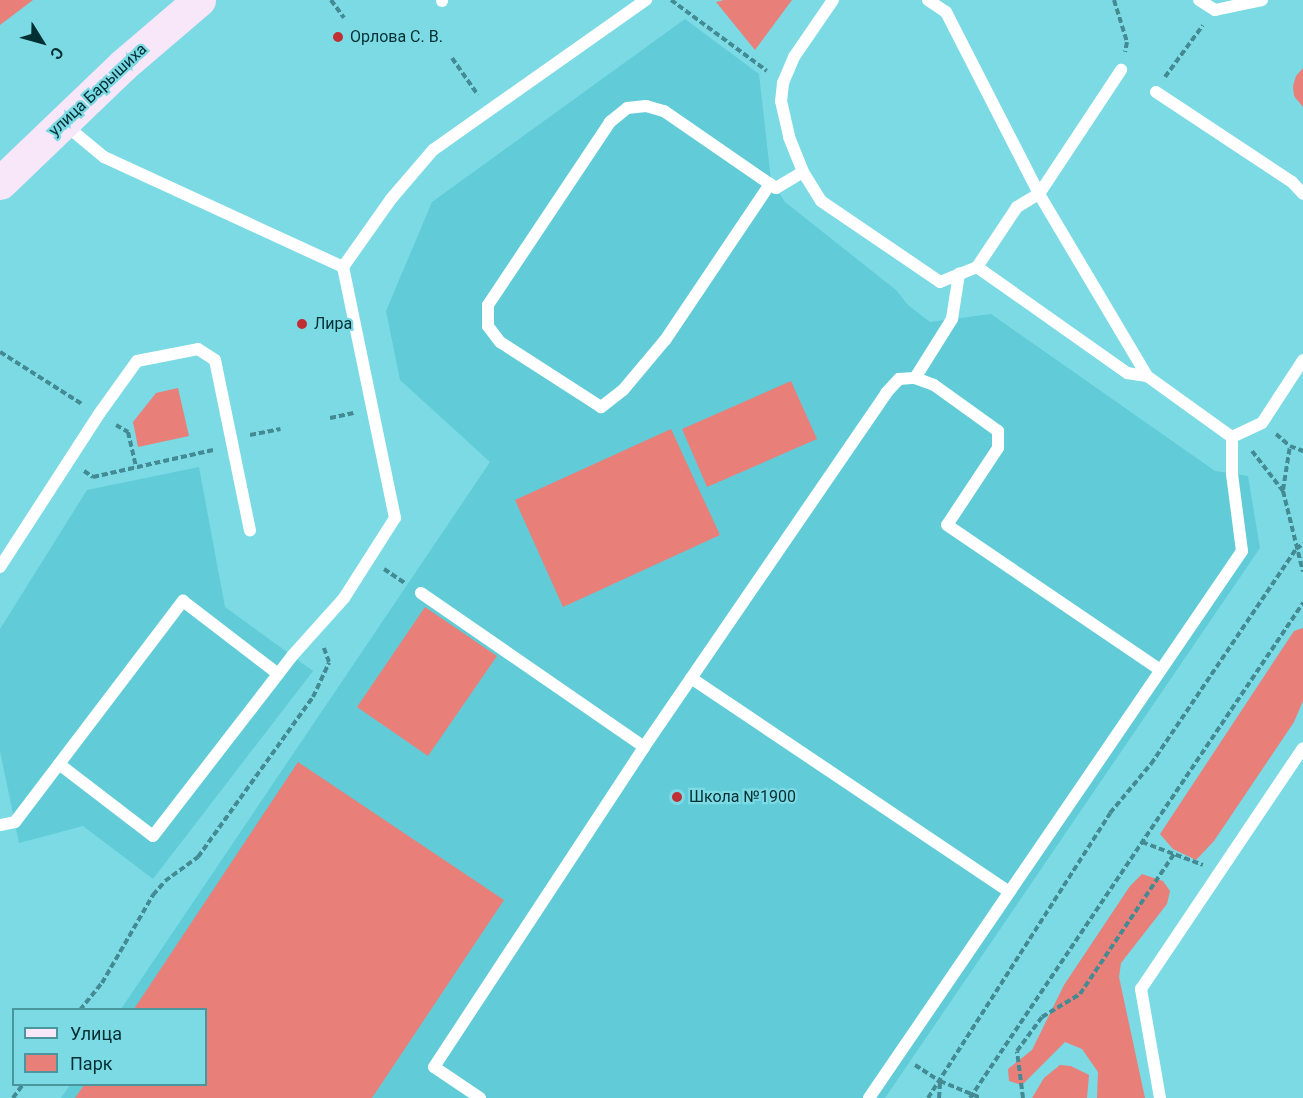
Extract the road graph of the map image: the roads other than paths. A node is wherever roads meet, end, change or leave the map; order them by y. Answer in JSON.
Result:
{"nodes":[{"id":1,"x":199,"y":0,"type":"edge"},
{"id":2,"x":646,"y":0,"type":"edge"},
{"id":3,"x":833,"y":0,"type":"edge"},
{"id":4,"x":928,"y":0,"type":"edge"},
{"id":5,"x":1199,"y":0,"type":"edge"},
{"id":6,"x":1262,"y":0,"type":"edge"},
{"id":7,"x":1121,"y":70,"type":"road end"},
{"id":8,"x":1155,"y":92,"type":"dead end"},
{"id":9,"x":62,"y":122,"type":"junction"},
{"id":10,"x":803,"y":171,"type":"junction"},
{"id":11,"x":0,"y":183,"type":"edge"},
{"id":12,"x":770,"y":184,"type":"junction"},
{"id":13,"x":1039,"y":194,"type":"junction"},
{"id":14,"x":1303,"y":194,"type":"edge"},
{"id":15,"x":343,"y":267,"type":"junction"},
{"id":16,"x":977,"y":267,"type":"junction"},
{"id":17,"x":959,"y":274,"type":"junction"},
{"id":18,"x":1303,"y":360,"type":"edge"},
{"id":19,"x":1147,"y":376,"type":"junction"},
{"id":20,"x":915,"y":378,"type":"junction"},
{"id":21,"x":1235,"y":435,"type":"junction"},
{"id":22,"x":250,"y":530,"type":"dead end"},
{"id":23,"x":0,"y":567,"type":"edge"},
{"id":24,"x":421,"y":593,"type":"dead end"},
{"id":25,"x":1160,"y":670,"type":"junction"},
{"id":26,"x":278,"y":674,"type":"junction"},
{"id":27,"x":691,"y":678,"type":"junction"},
{"id":28,"x":644,"y":747,"type":"junction"},
{"id":29,"x":1303,"y":748,"type":"edge"},
{"id":30,"x":59,"y":764,"type":"junction"},
{"id":31,"x":0,"y":825,"type":"edge"},
{"id":32,"x":1009,"y":892,"type":"junction"},
{"id":33,"x":480,"y":1098,"type":"edge"},
{"id":34,"x":869,"y":1098,"type":"edge"},
{"id":35,"x":1160,"y":1098,"type":"edge"}],
"edges":[{"from":1,"to":9,"type":"main road","name":"улица Барышиха"},
{"from":2,"to":15,"type":"lane"},
{"from":3,"to":10,"type":"lane"},
{"from":4,"to":13,"type":"lane"},
{"from":5,"to":6,"type":"lane"},
{"from":7,"to":13,"type":"lane"},
{"from":8,"to":14,"type":"lane"},
{"from":9,"to":11,"type":"main road","name":"улица Барышиха"},
{"from":9,"to":15,"type":"lane"},
{"from":10,"to":12,"type":"lane"},
{"from":10,"to":17,"type":"lane"},
{"from":12,"to":12,"type":"lane"},
{"from":13,"to":16,"type":"lane"},
{"from":13,"to":19,"type":"lane"},
{"from":15,"to":26,"type":"lane"},
{"from":16,"to":17,"type":"lane"},
{"from":16,"to":19,"type":"lane"},
{"from":17,"to":20,"type":"lane"},
{"from":18,"to":21,"type":"lane"},
{"from":19,"to":21,"type":"lane"},
{"from":20,"to":25,"type":"lane"},
{"from":20,"to":27,"type":"lane"},
{"from":21,"to":25,"type":"lane"},
{"from":22,"to":23,"type":"lane"},
{"from":24,"to":28,"type":"lane"},
{"from":25,"to":32,"type":"lane"},
{"from":26,"to":30,"type":"lane"},
{"from":26,"to":30,"type":"lane"},
{"from":27,"to":28,"type":"lane"},
{"from":27,"to":32,"type":"lane"},
{"from":28,"to":33,"type":"lane"},
{"from":29,"to":35,"type":"lane"},
{"from":30,"to":31,"type":"lane"},
{"from":32,"to":34,"type":"lane"}]}
